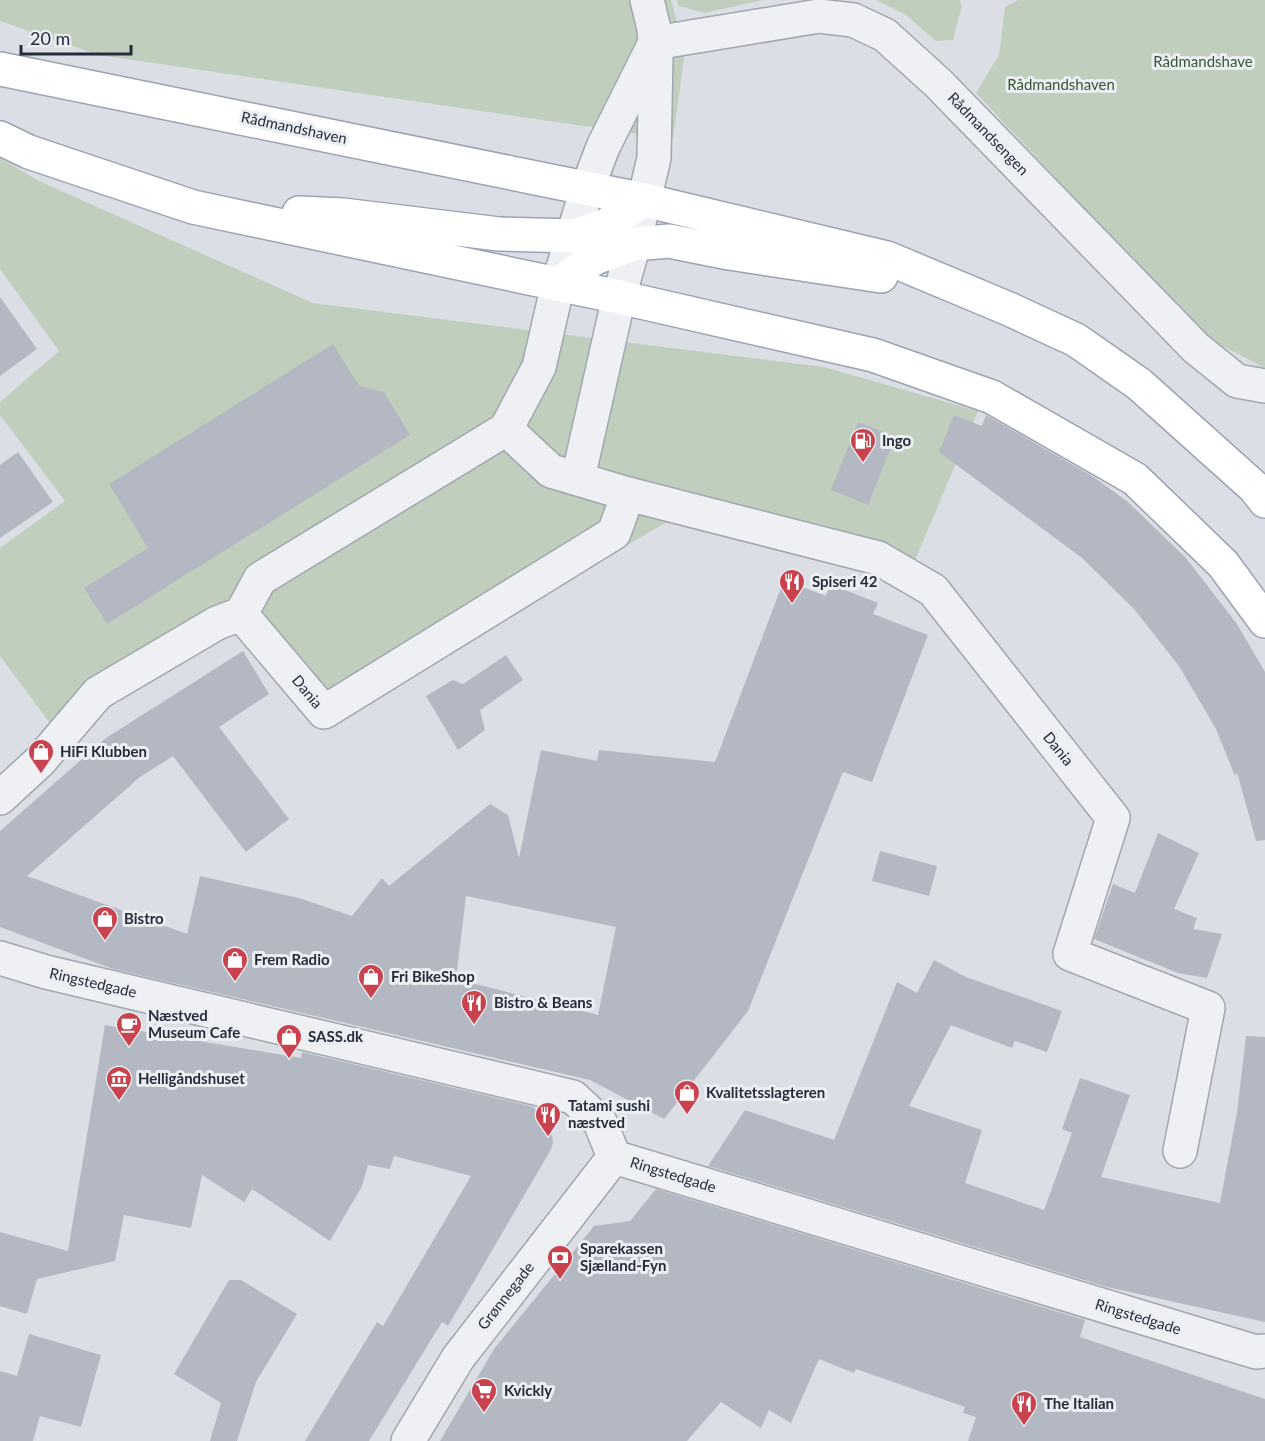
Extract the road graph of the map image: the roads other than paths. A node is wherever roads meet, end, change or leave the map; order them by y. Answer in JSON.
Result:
{"nodes":[{"id":1,"x":646,"y":0,"type":"edge"},
{"id":2,"x":655,"y":43,"type":"junction"},
{"id":3,"x":0,"y":69,"type":"edge"},
{"id":4,"x":0,"y":138,"type":"edge"},
{"id":5,"x":587,"y":189,"type":"junction"},
{"id":6,"x":644,"y":200,"type":"junction"},
{"id":7,"x":193,"y":207,"type":"junction"},
{"id":8,"x":574,"y":236,"type":"junction"},
{"id":9,"x":634,"y":244,"type":"junction"},
{"id":10,"x":558,"y":284,"type":"junction"},
{"id":11,"x":960,"y":287,"type":"junction"},
{"id":12,"x":619,"y":297,"type":"junction"},
{"id":13,"x":1265,"y":386,"type":"edge"},
{"id":14,"x":506,"y":429,"type":"junction"},
{"id":15,"x":578,"y":478,"type":"junction"},
{"id":16,"x":628,"y":494,"type":"junction"},
{"id":17,"x":1265,"y":501,"type":"edge"},
{"id":18,"x":241,"y":614,"type":"junction"},
{"id":19,"x":1265,"y":621,"type":"edge"},
{"id":20,"x":0,"y":798,"type":"edge"},
{"id":21,"x":0,"y":958,"type":"edge"},
{"id":22,"x":1180,"y":1151,"type":"dead end"},
{"id":23,"x":614,"y":1157,"type":"junction"},
{"id":24,"x":1265,"y":1351,"type":"edge"},
{"id":25,"x":408,"y":1441,"type":"edge"}],
"edges":[{"from":1,"to":2,"type":"street"},
{"from":2,"to":5,"type":"street"},
{"from":2,"to":6,"type":"street"},
{"from":2,"to":13,"type":"street","name":"Rådmandsengen"},
{"from":3,"to":5,"type":"main road","name":"Rådmandshaven"},
{"from":4,"to":7,"type":"main road"},
{"from":5,"to":6,"type":"main road","name":"Rådmandshaven"},
{"from":5,"to":8,"type":"street"},
{"from":6,"to":8,"type":"main road"},
{"from":6,"to":9,"type":"street"},
{"from":6,"to":11,"type":"main road","name":"Rådmandshaven"},
{"from":7,"to":8,"type":"main road"},
{"from":7,"to":10,"type":"main road"},
{"from":8,"to":10,"type":"street"},
{"from":9,"to":10,"type":"main road"},
{"from":9,"to":11,"type":"main road"},
{"from":9,"to":12,"type":"street"},
{"from":10,"to":12,"type":"main road"},
{"from":10,"to":14,"type":"street"},
{"from":11,"to":17,"type":"main road","name":"Rådmandshaven"},
{"from":12,"to":15,"type":"street"},
{"from":12,"to":19,"type":"main road"},
{"from":14,"to":15,"type":"street","name":"Dania"},
{"from":14,"to":18,"type":"street"},
{"from":15,"to":16,"type":"street","name":"Dania"},
{"from":16,"to":18,"type":"street","name":"Dania"},
{"from":16,"to":22,"type":"street","name":"Dania"},
{"from":18,"to":20,"type":"street"},
{"from":21,"to":23,"type":"street","name":"Ringstedgade"},
{"from":23,"to":24,"type":"street","name":"Ringstedgade"},
{"from":23,"to":25,"type":"street","name":"Grønnegade"}]}
